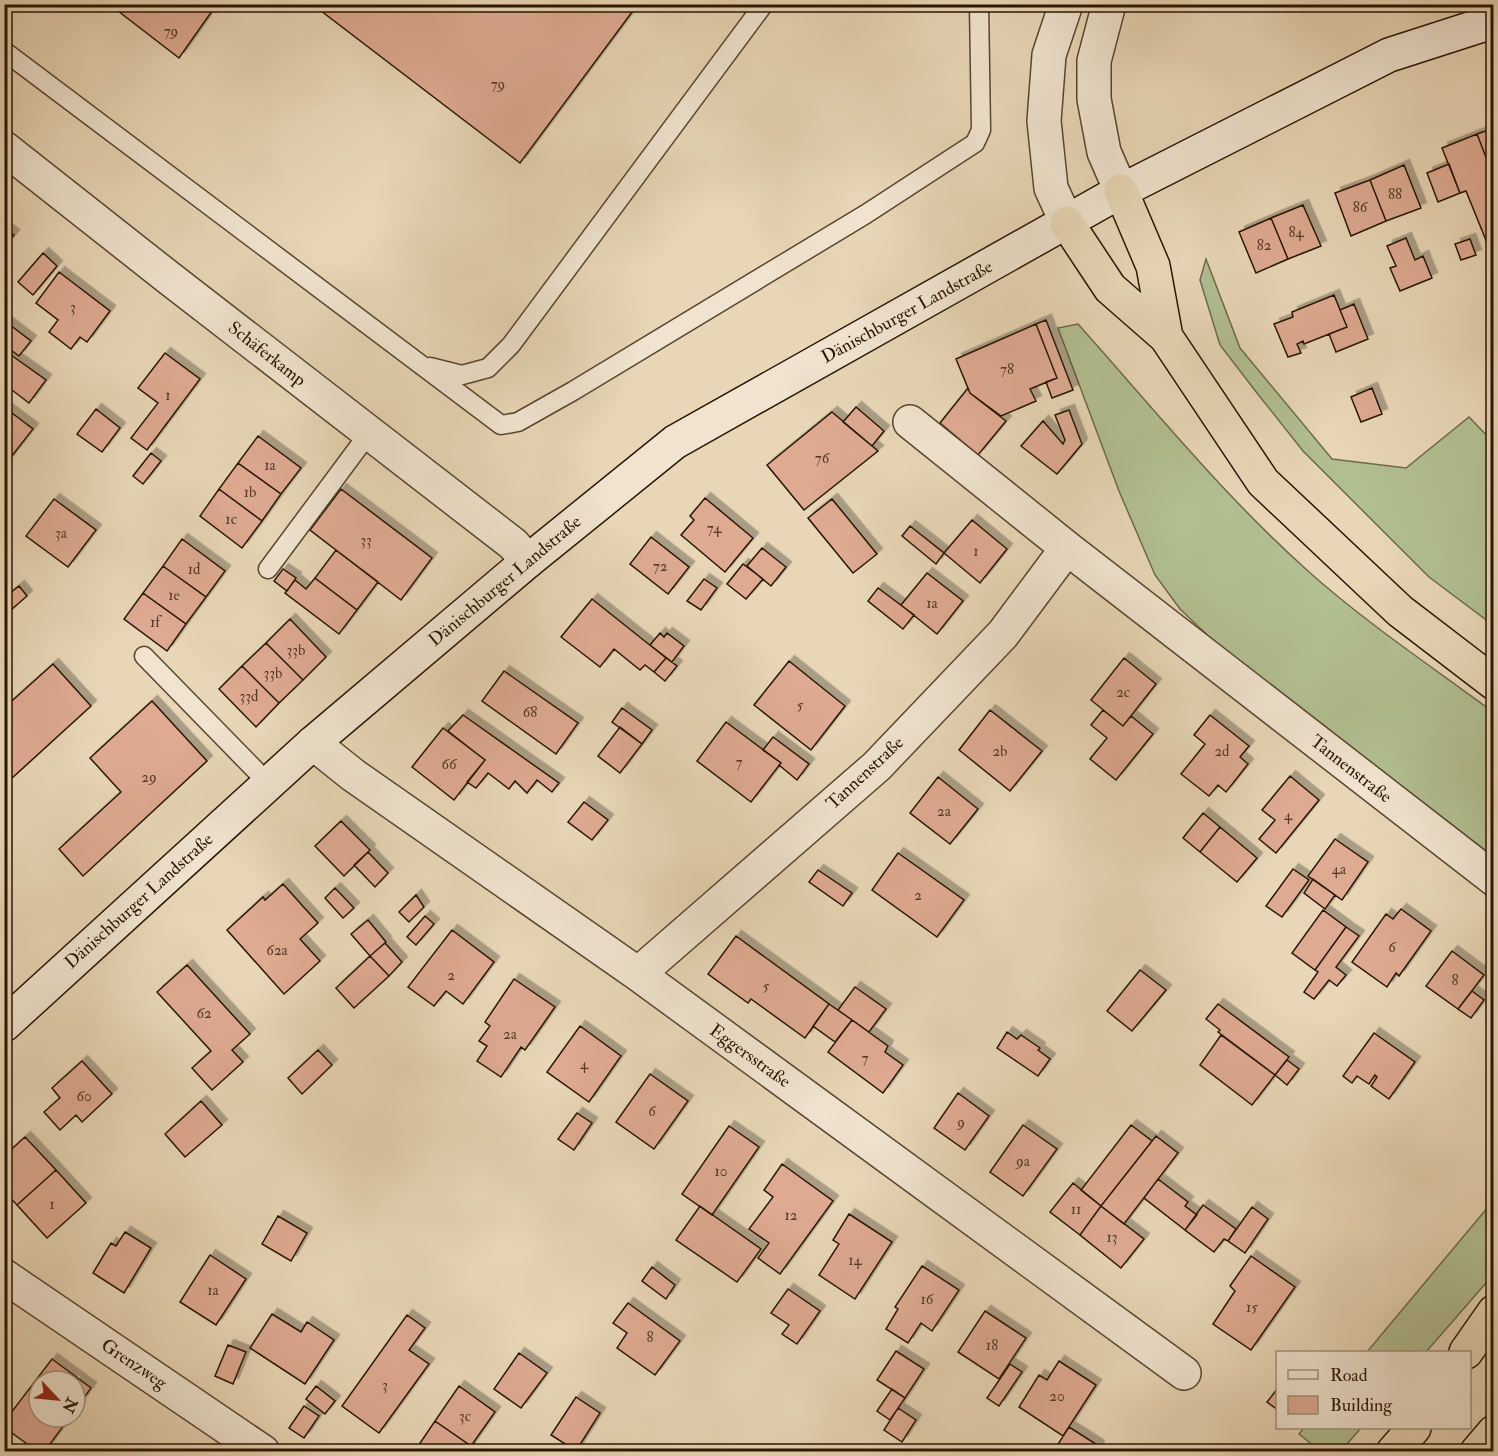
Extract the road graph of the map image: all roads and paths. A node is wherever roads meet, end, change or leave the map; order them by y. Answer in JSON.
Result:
{"nodes":[{"id":1,"x":764,"y":4,"type":"edge"},
{"id":2,"x":979,"y":4,"type":"edge"},
{"id":3,"x":1066,"y":4,"type":"edge"},
{"id":4,"x":1109,"y":4,"type":"edge"},
{"id":5,"x":1494,"y":24,"type":"edge"},
{"id":6,"x":4,"y":51,"type":"edge"},
{"id":7,"x":4,"y":148,"type":"edge"},
{"id":8,"x":1121,"y":191,"type":"junction"},
{"id":9,"x":1067,"y":223,"type":"junction"},
{"id":10,"x":1166,"y":337,"type":"junction"},
{"id":11,"x":422,"y":364,"type":"junction"},
{"id":12,"x":910,"y":422,"type":"dead end"},
{"id":13,"x":369,"y":433,"type":"junction"},
{"id":14,"x":1067,"y":549,"type":"junction"},
{"id":15,"x":528,"y":561,"type":"junction"},
{"id":16,"x":267,"y":569,"type":"dead end"},
{"id":17,"x":144,"y":656,"type":"dead end"},
{"id":18,"x":1494,"y":683,"type":"edge"},
{"id":19,"x":313,"y":743,"type":"junction"},
{"id":20,"x":268,"y":783,"type":"junction"},
{"id":21,"x":1494,"y":879,"type":"edge"},
{"id":22,"x":638,"y":974,"type":"junction"},
{"id":23,"x":4,"y":1025,"type":"edge"},
{"id":24,"x":4,"y":1276,"type":"edge"},
{"id":25,"x":1494,"y":1312,"type":"edge"},
{"id":26,"x":1494,"y":1335,"type":"edge"},
{"id":27,"x":1467,"y":1351,"type":"edge"},
{"id":28,"x":1471,"y":1362,"type":"edge"},
{"id":29,"x":1185,"y":1373,"type":"dead end"},
{"id":30,"x":1413,"y":1429,"type":"edge"},
{"id":31,"x":1494,"y":1432,"type":"edge"},
{"id":32,"x":263,"y":1452,"type":"edge"},
{"id":33,"x":1393,"y":1452,"type":"edge"},
{"id":34,"x":1477,"y":1452,"type":"edge"}],
"edges":[{"from":1,"to":11,"type":"lane"},
{"from":2,"to":11,"type":"lane"},
{"from":3,"to":9,"type":"street"},
{"from":4,"to":8,"type":"street"},
{"from":5,"to":8,"type":"street","name":"Dänischburger Landstraße"},
{"from":6,"to":11,"type":"lane"},
{"from":7,"to":13,"type":"street","name":"Schäferkamp"},
{"from":8,"to":9,"type":"street","name":"Dänischburger Landstraße"},
{"from":8,"to":10,"type":"highway"},
{"from":9,"to":10,"type":"highway"},
{"from":9,"to":15,"type":"street","name":"Dänischburger Landstraße"},
{"from":10,"to":18,"type":"highway"},
{"from":12,"to":14,"type":"street","name":"Tannenstraße"},
{"from":13,"to":15,"type":"street","name":"Schäferkamp"},
{"from":13,"to":16,"type":"lane"},
{"from":14,"to":21,"type":"street","name":"Tannenstraße"},
{"from":14,"to":22,"type":"street","name":"Tannenstraße"},
{"from":15,"to":19,"type":"street","name":"Dänischburger Landstraße"},
{"from":17,"to":20,"type":"lane"},
{"from":19,"to":20,"type":"street","name":"Dänischburger Landstraße"},
{"from":19,"to":22,"type":"street","name":"Eggersstraße"},
{"from":20,"to":23,"type":"street","name":"Dänischburger Landstraße"},
{"from":22,"to":29,"type":"street","name":"Eggersstraße"},
{"from":24,"to":32,"type":"street","name":"Grenzweg"},
{"from":25,"to":27,"type":"highway"},
{"from":26,"to":28,"type":"highway"},
{"from":30,"to":33,"type":"highway"},
{"from":31,"to":34,"type":"highway"}]}
